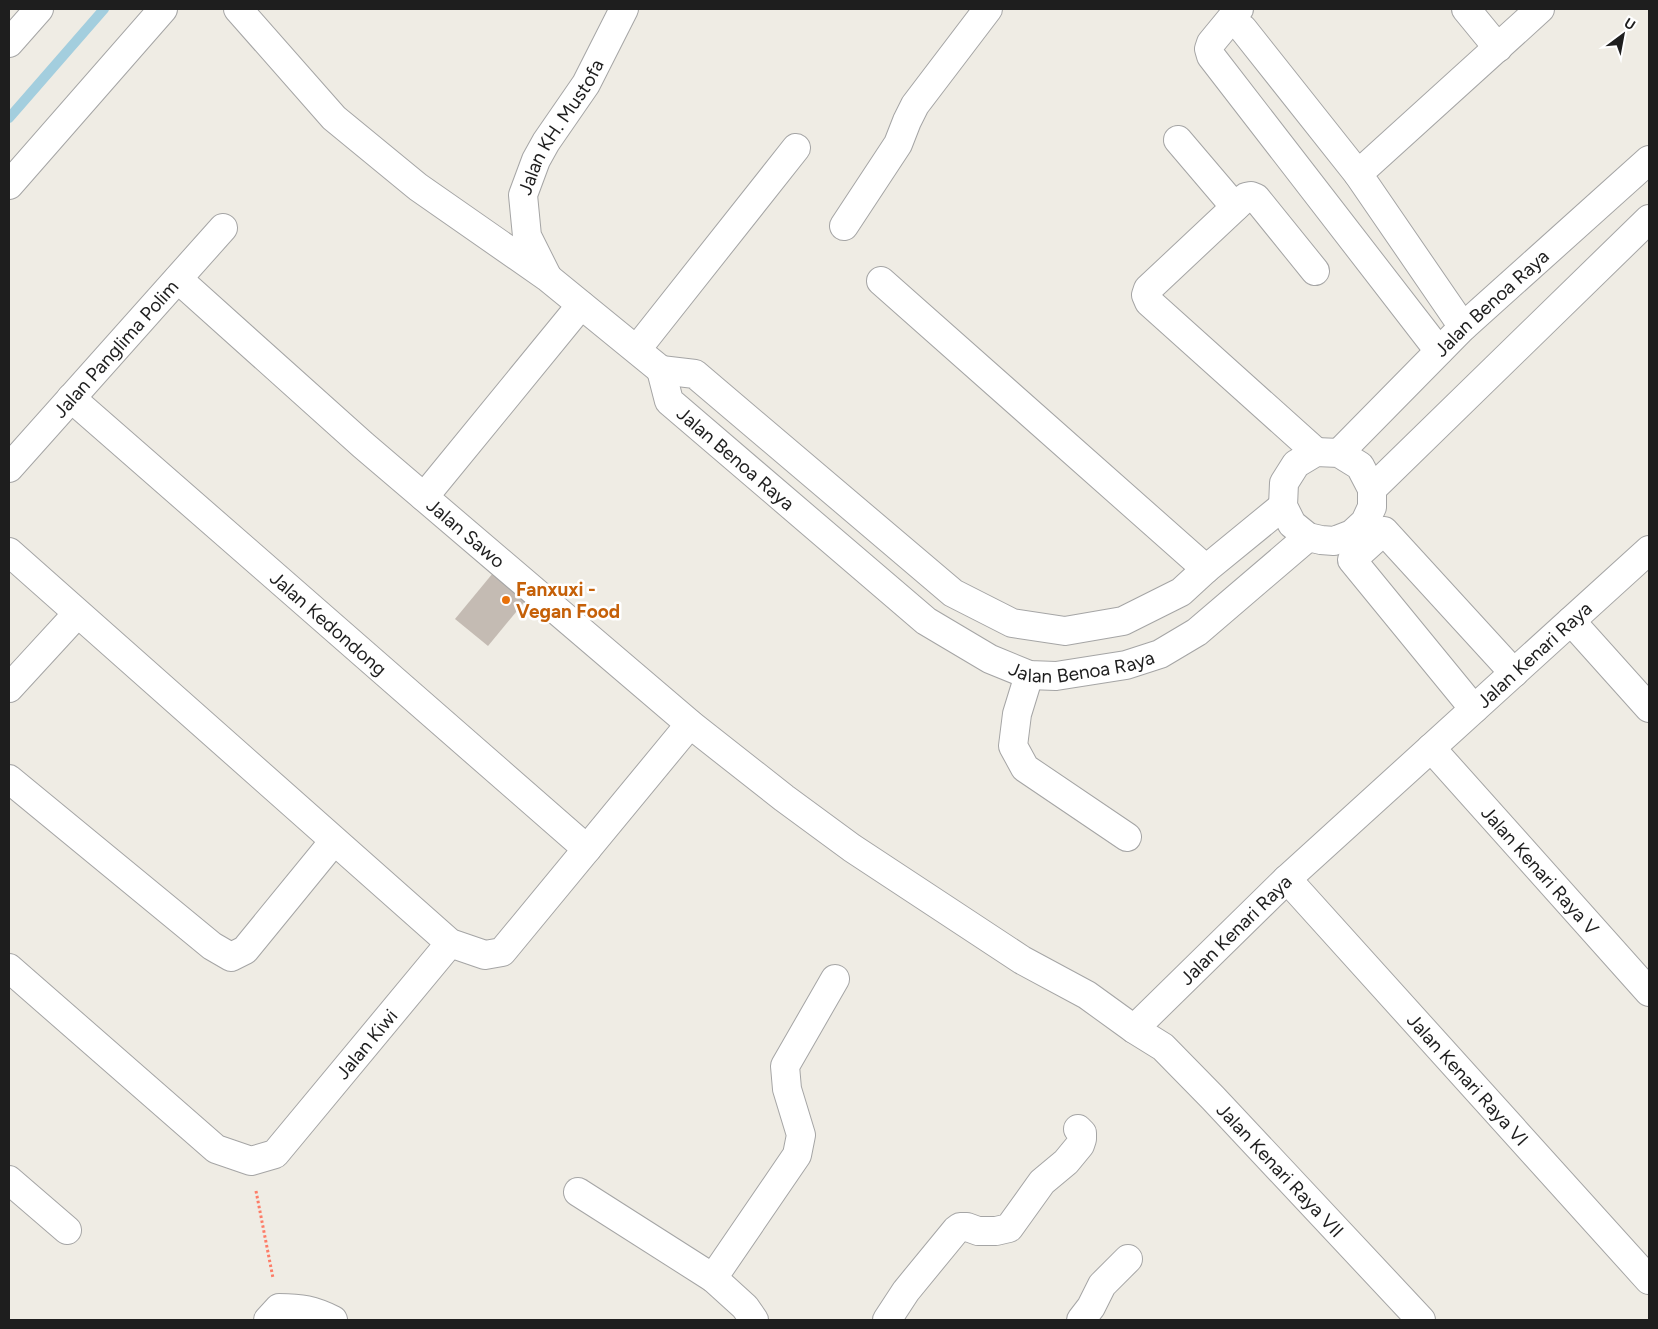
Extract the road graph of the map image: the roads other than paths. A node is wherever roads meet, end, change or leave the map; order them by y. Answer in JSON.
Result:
{"nodes":[{"id":1,"x":39,"y":9,"type":"edge"},
{"id":2,"x":163,"y":9,"type":"edge"},
{"id":3,"x":238,"y":9,"type":"edge"},
{"id":4,"x":624,"y":9,"type":"edge"},
{"id":5,"x":988,"y":9,"type":"edge"},
{"id":6,"x":1466,"y":9,"type":"edge"},
{"id":7,"x":1540,"y":9,"type":"edge"},
{"id":8,"x":1241,"y":19,"type":"edge"},
{"id":9,"x":9,"y":43,"type":"edge"},
{"id":10,"x":1498,"y":48,"type":"junction"},
{"id":11,"x":1178,"y":140,"type":"dead end"},
{"id":12,"x":796,"y":148,"type":"dead end"},
{"id":13,"x":1649,"y":160,"type":"edge"},
{"id":14,"x":1358,"y":174,"type":"junction"},
{"id":15,"x":9,"y":185,"type":"edge"},
{"id":16,"x":1235,"y":207,"type":"junction"},
{"id":17,"x":1649,"y":219,"type":"edge"},
{"id":18,"x":844,"y":226,"type":"dead end"},
{"id":19,"x":223,"y":228,"type":"dead end"},
{"id":20,"x":1315,"y":271,"type":"dead end"},
{"id":21,"x":547,"y":277,"type":"junction"},
{"id":22,"x":178,"y":279,"type":"junction"},
{"id":23,"x":881,"y":281,"type":"dead end"},
{"id":24,"x":581,"y":305,"type":"junction"},
{"id":25,"x":1463,"y":327,"type":"junction"},
{"id":26,"x":637,"y":349,"type":"junction"},
{"id":27,"x":1439,"y":351,"type":"junction"},
{"id":28,"x":661,"y":370,"type":"junction"},
{"id":29,"x":71,"y":398,"type":"junction"},
{"id":30,"x":1327,"y":452,"type":"junction"},
{"id":31,"x":9,"y":468,"type":"edge"},
{"id":32,"x":1372,"y":489,"type":"junction"},
{"id":33,"x":424,"y":497,"type":"junction"},
{"id":34,"x":1283,"y":506,"type":"junction"},
{"id":35,"x":1308,"y":537,"type":"junction"},
{"id":36,"x":1649,"y":550,"type":"edge"},
{"id":37,"x":9,"y":552,"type":"edge"},
{"id":38,"x":1206,"y":569,"type":"junction"},
{"id":39,"x":77,"y":614,"type":"junction"},
{"id":40,"x":1571,"y":621,"type":"junction"},
{"id":41,"x":1514,"y":673,"type":"junction"},
{"id":42,"x":1029,"y":675,"type":"junction"},
{"id":43,"x":9,"y":688,"type":"edge"},
{"id":44,"x":1649,"y":708,"type":"edge"},
{"id":45,"x":1474,"y":709,"type":"junction"},
{"id":46,"x":690,"y":724,"type":"junction"},
{"id":47,"x":1431,"y":748,"type":"junction"},
{"id":48,"x":9,"y":779,"type":"edge"},
{"id":49,"x":1127,"y":837,"type":"dead end"},
{"id":50,"x":334,"y":841,"type":"junction"},
{"id":51,"x":587,"y":849,"type":"junction"},
{"id":52,"x":1287,"y":878,"type":"junction"},
{"id":53,"x":450,"y":943,"type":"junction"},
{"id":54,"x":9,"y":968,"type":"edge"},
{"id":55,"x":834,"y":979,"type":"dead end"},
{"id":56,"x":1649,"y":992,"type":"edge"},
{"id":57,"x":1134,"y":1029,"type":"junction"},
{"id":58,"x":1078,"y":1129,"type":"dead end"},
{"id":59,"x":9,"y":1180,"type":"edge"},
{"id":60,"x":578,"y":1192,"type":"dead end"},
{"id":61,"x":67,"y":1230,"type":"dead end"},
{"id":62,"x":1128,"y":1259,"type":"dead end"},
{"id":63,"x":713,"y":1278,"type":"junction"},
{"id":64,"x":1649,"y":1280,"type":"edge"},
{"id":65,"x":273,"y":1314,"type":"edge"},
{"id":66,"x":333,"y":1320,"type":"edge"},
{"id":67,"x":754,"y":1320,"type":"edge"},
{"id":68,"x":887,"y":1320,"type":"edge"},
{"id":69,"x":1081,"y":1320,"type":"edge"},
{"id":70,"x":1421,"y":1320,"type":"edge"}],
"edges":[{"from":1,"to":9,"type":"street"},
{"from":2,"to":15,"type":"street"},
{"from":3,"to":21,"type":"street"},
{"from":4,"to":21,"type":"street","name":"Jalan KH. Mustofa"},
{"from":5,"to":18,"type":"street"},
{"from":6,"to":10,"type":"street"},
{"from":7,"to":10,"type":"street"},
{"from":8,"to":14,"type":"street"},
{"from":8,"to":27,"type":"street"},
{"from":10,"to":14,"type":"street"},
{"from":11,"to":16,"type":"street"},
{"from":12,"to":26,"type":"street"},
{"from":13,"to":25,"type":"street","name":"Jalan Benoa Raya"},
{"from":14,"to":25,"type":"street"},
{"from":16,"to":20,"type":"street"},
{"from":16,"to":30,"type":"street"},
{"from":17,"to":32,"type":"street"},
{"from":19,"to":22,"type":"street","name":"Jalan Panglima Polim"},
{"from":21,"to":24,"type":"street"},
{"from":22,"to":29,"type":"street","name":"Jalan Panglima Polim"},
{"from":22,"to":33,"type":"street","name":"Jalan Sawo"},
{"from":23,"to":38,"type":"street"},
{"from":24,"to":26,"type":"street"},
{"from":24,"to":33,"type":"street"},
{"from":25,"to":27,"type":"street","name":"Jalan Benoa Raya"},
{"from":26,"to":28,"type":"street"},
{"from":27,"to":30,"type":"street","name":"Jalan Benoa Raya"},
{"from":28,"to":38,"type":"street","name":"Jalan Benoa Raya"},
{"from":28,"to":42,"type":"street","name":"Jalan Benoa Raya"},
{"from":29,"to":31,"type":"street","name":"Jalan Panglima Polim"},
{"from":29,"to":51,"type":"street","name":"Jalan Kedondong"},
{"from":30,"to":32,"type":"street"},
{"from":30,"to":34,"type":"street"},
{"from":32,"to":35,"type":"street"},
{"from":33,"to":46,"type":"street","name":"Jalan Sawo"},
{"from":34,"to":35,"type":"street"},
{"from":34,"to":38,"type":"street","name":"Jalan Benoa Raya"},
{"from":35,"to":42,"type":"street","name":"Jalan Benoa Raya"},
{"from":36,"to":40,"type":"street","name":"Jalan Kenari Raya"},
{"from":37,"to":39,"type":"street"},
{"from":39,"to":43,"type":"street"},
{"from":39,"to":50,"type":"street"},
{"from":40,"to":41,"type":"street","name":"Jalan Kenari Raya"},
{"from":40,"to":44,"type":"street"},
{"from":41,"to":45,"type":"street","name":"Jalan Kenari Raya"},
{"from":41,"to":45,"type":"street"},
{"from":42,"to":49,"type":"street"},
{"from":45,"to":47,"type":"street","name":"Jalan Kenari Raya"},
{"from":46,"to":51,"type":"street"},
{"from":46,"to":57,"type":"street","name":"Jalan Sawo"},
{"from":47,"to":52,"type":"street","name":"Jalan Kenari Raya"},
{"from":47,"to":56,"type":"street","name":"Jalan Kenari Raya V"},
{"from":48,"to":50,"type":"street"},
{"from":50,"to":53,"type":"street"},
{"from":51,"to":53,"type":"street"},
{"from":52,"to":57,"type":"street","name":"Jalan Kenari Raya"},
{"from":52,"to":64,"type":"street","name":"Jalan Kenari Raya VI"},
{"from":53,"to":54,"type":"street","name":"Jalan Kiwi"},
{"from":55,"to":63,"type":"street"},
{"from":57,"to":70,"type":"street","name":"Jalan Kenari Raya VII"},
{"from":58,"to":68,"type":"street"},
{"from":59,"to":61,"type":"street"},
{"from":60,"to":63,"type":"street"},
{"from":62,"to":69,"type":"street"},
{"from":63,"to":67,"type":"street"},
{"from":65,"to":66,"type":"street"}]}
